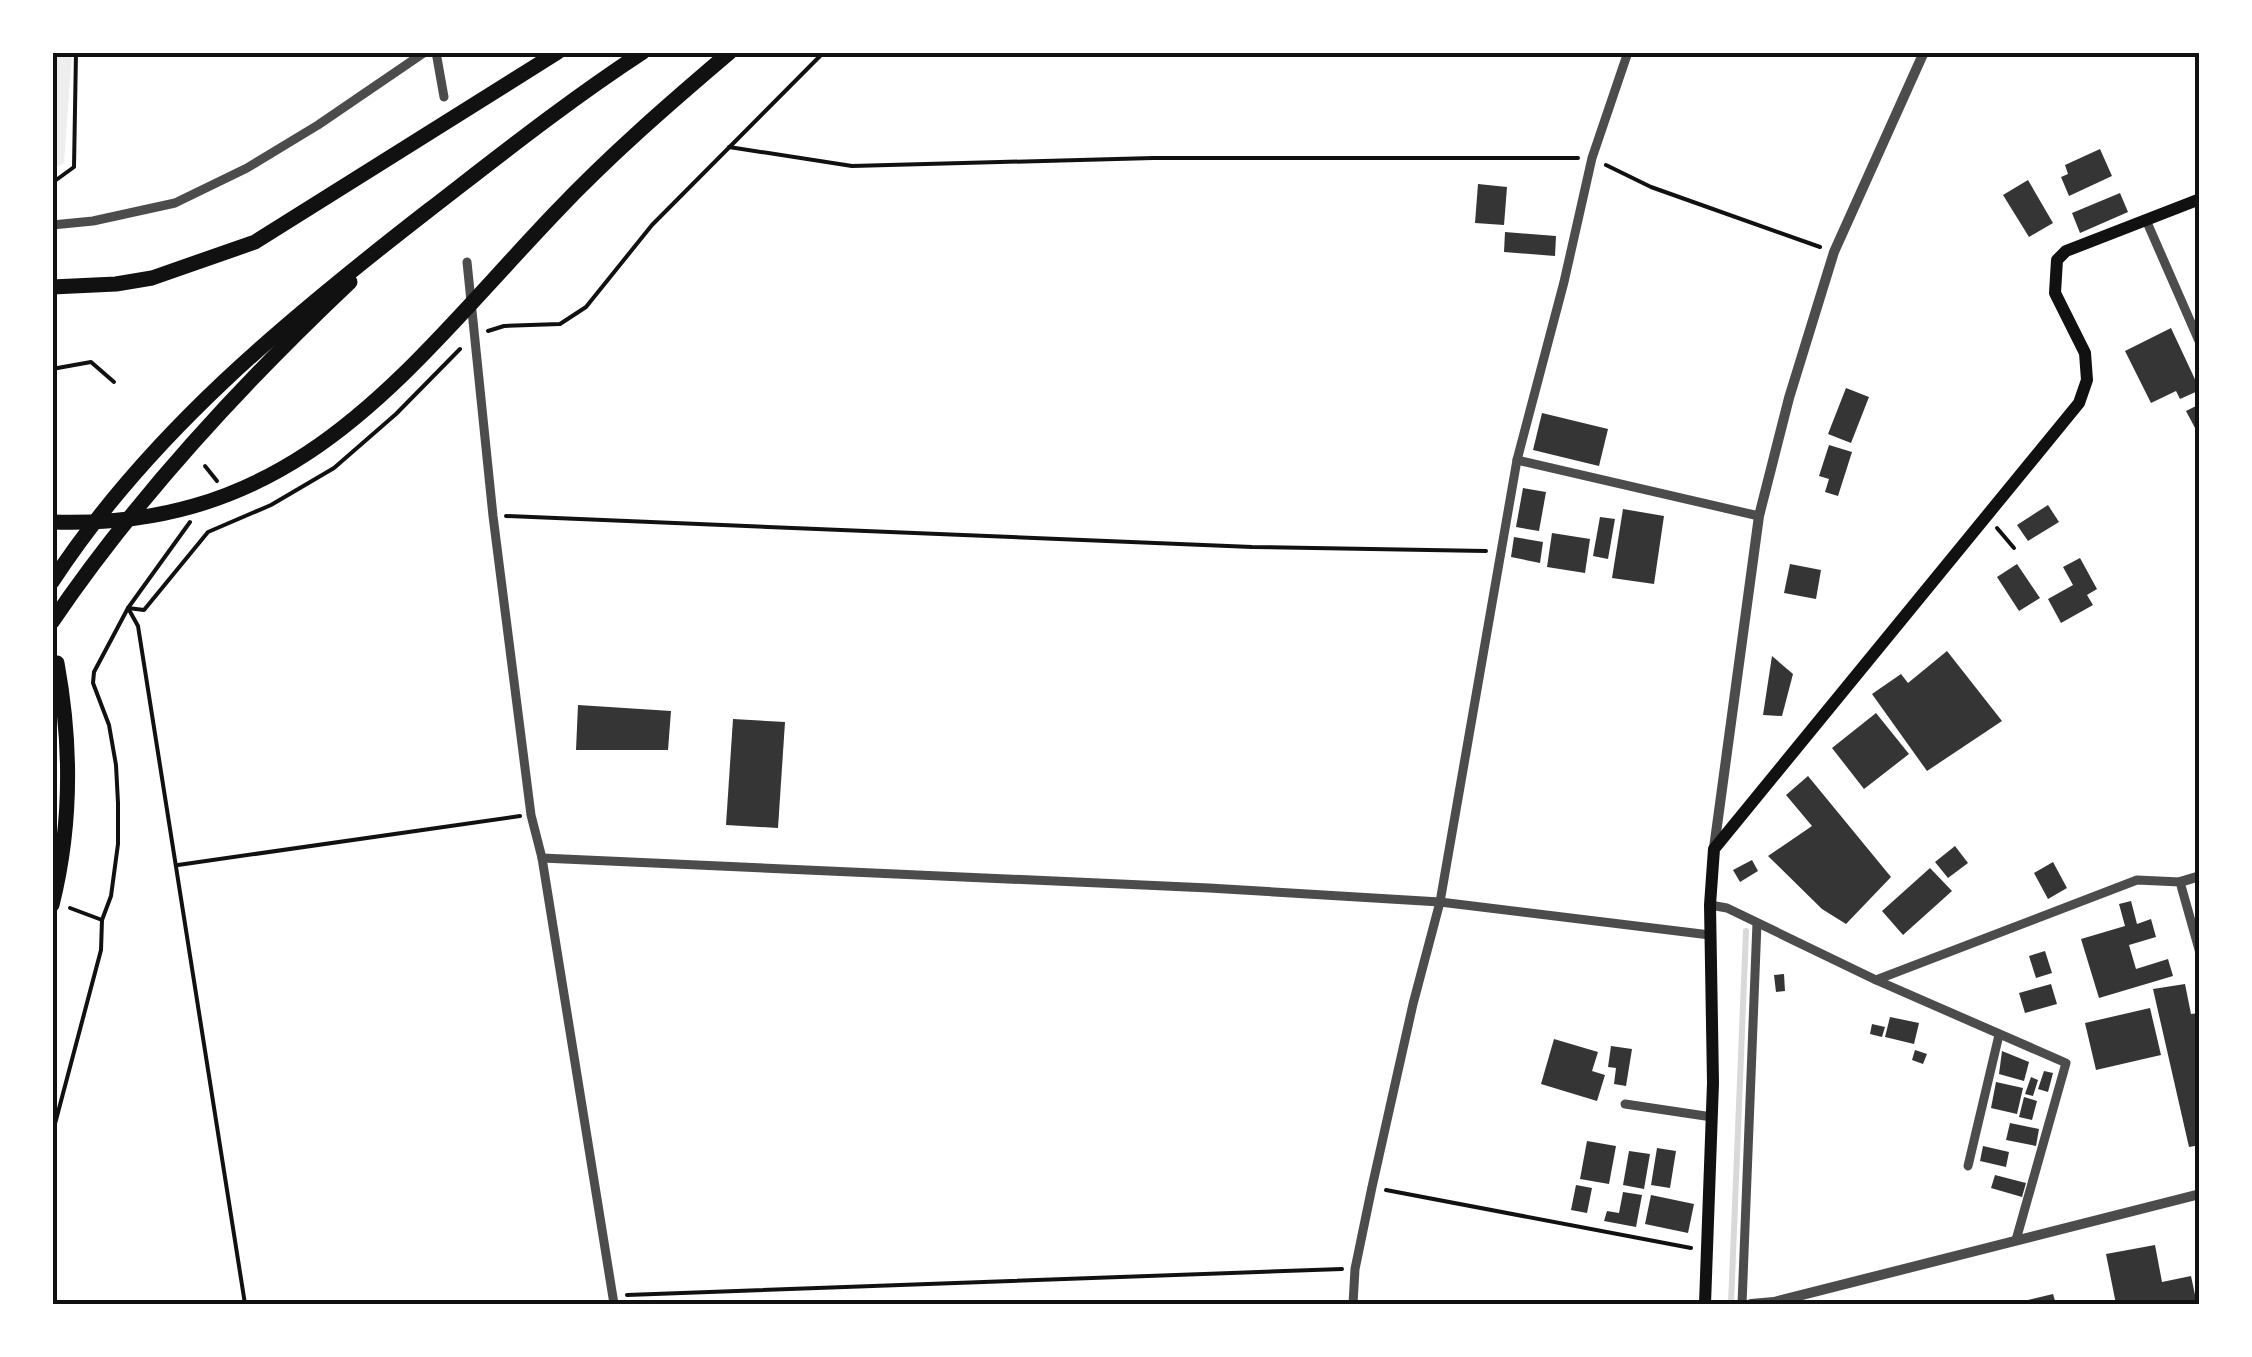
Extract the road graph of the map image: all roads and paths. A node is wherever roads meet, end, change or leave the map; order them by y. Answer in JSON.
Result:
{"nodes":[{"id":1,"x":76,"y":52,"type":"edge"},
{"id":2,"x":425,"y":52,"type":"edge"},
{"id":3,"x":436,"y":52,"type":"edge"},
{"id":4,"x":558,"y":52,"type":"edge"},
{"id":5,"x":643,"y":52,"type":"edge"},
{"id":6,"x":730,"y":52,"type":"edge"},
{"id":7,"x":1628,"y":52,"type":"edge"},
{"id":8,"x":1924,"y":52,"type":"edge"},
{"id":9,"x":444,"y":98,"type":"dead end"},
{"id":10,"x":728,"y":147,"type":"dead end"},
{"id":11,"x":1592,"y":158,"type":"junction"},
{"id":12,"x":52,"y":183,"type":"edge"},
{"id":13,"x":2200,"y":200,"type":"edge"},
{"id":14,"x":2146,"y":220,"type":"junction"},
{"id":15,"x":414,"y":221,"type":"junction"},
{"id":16,"x":52,"y":225,"type":"edge"},
{"id":17,"x":1834,"y":252,"type":"junction"},
{"id":18,"x":466,"y":262,"type":"dead end"},
{"id":19,"x":52,"y":287,"type":"edge"},
{"id":20,"x":2199,"y":341,"type":"edge"},
{"id":21,"x":52,"y":369,"type":"edge"},
{"id":22,"x":114,"y":382,"type":"dead end"},
{"id":23,"x":1518,"y":460,"type":"junction"},
{"id":24,"x":206,"y":466,"type":"dead end"},
{"id":25,"x":213,"y":491,"type":"dead end"},
{"id":26,"x":493,"y":516,"type":"junction"},
{"id":27,"x":1760,"y":516,"type":"junction"},
{"id":28,"x":1987,"y":516,"type":"junction"},
{"id":29,"x":192,"y":520,"type":"dead end"},
{"id":30,"x":52,"y":522,"type":"edge"},
{"id":31,"x":2014,"y":548,"type":"dead end"},
{"id":32,"x":1501,"y":551,"type":"junction"},
{"id":33,"x":56,"y":576,"type":"edge"},
{"id":34,"x":128,"y":608,"type":"junction"},
{"id":35,"x":52,"y":622,"type":"edge"},
{"id":36,"x":57,"y":663,"type":"dead end"},
{"id":37,"x":531,"y":815,"type":"junction"},
{"id":38,"x":1714,"y":849,"type":"junction"},
{"id":39,"x":542,"y":858,"type":"junction"},
{"id":40,"x":178,"y":865,"type":"junction"},
{"id":41,"x":2200,"y":876,"type":"edge"},
{"id":42,"x":2180,"y":882,"type":"junction"},
{"id":43,"x":1440,"y":902,"type":"junction"},
{"id":44,"x":52,"y":906,"type":"edge"},
{"id":45,"x":1710,"y":906,"type":"junction"},
{"id":46,"x":70,"y":908,"type":"dead end"},
{"id":47,"x":102,"y":920,"type":"junction"},
{"id":48,"x":1757,"y":923,"type":"junction"},
{"id":49,"x":1710,"y":935,"type":"junction"},
{"id":50,"x":2200,"y":954,"type":"edge"},
{"id":51,"x":1876,"y":980,"type":"junction"},
{"id":52,"x":2000,"y":1035,"type":"junction"},
{"id":53,"x":1625,"y":1104,"type":"dead end"},
{"id":54,"x":1712,"y":1117,"type":"junction"},
{"id":55,"x":52,"y":1135,"type":"edge"},
{"id":56,"x":1968,"y":1166,"type":"dead end"},
{"id":57,"x":1372,"y":1187,"type":"junction"},
{"id":58,"x":2199,"y":1195,"type":"edge"},
{"id":59,"x":2016,"y":1240,"type":"junction"},
{"id":60,"x":1705,"y":1250,"type":"junction"},
{"id":61,"x":1356,"y":1269,"type":"junction"},
{"id":62,"x":613,"y":1300,"type":"edge"},
{"id":63,"x":245,"y":1304,"type":"edge"},
{"id":64,"x":1352,"y":1304,"type":"edge"},
{"id":65,"x":1706,"y":1304,"type":"edge"},
{"id":66,"x":1742,"y":1304,"type":"edge"},
{"id":67,"x":1751,"y":1304,"type":"edge"}],
"edges":[{"from":1,"to":12,"type":"path"},
{"from":2,"to":16,"type":"street"},
{"from":3,"to":9,"type":"street"},
{"from":4,"to":19,"type":"highway"},
{"from":5,"to":15,"type":"highway"},
{"from":6,"to":30,"type":"highway"},
{"from":7,"to":11,"type":"street"},
{"from":8,"to":17,"type":"street"},
{"from":10,"to":11,"type":"path"},
{"from":11,"to":17,"type":"path"},
{"from":11,"to":23,"type":"street"},
{"from":13,"to":14,"type":"main road"},
{"from":14,"to":20,"type":"street"},
{"from":14,"to":28,"type":"main road"},
{"from":15,"to":33,"type":"highway"},
{"from":15,"to":35,"type":"highway"},
{"from":17,"to":27,"type":"street"},
{"from":18,"to":26,"type":"street"},
{"from":21,"to":22,"type":"path"},
{"from":23,"to":27,"type":"street"},
{"from":23,"to":32,"type":"street"},
{"from":24,"to":25,"type":"path"},
{"from":26,"to":32,"type":"path"},
{"from":26,"to":37,"type":"street"},
{"from":27,"to":38,"type":"street"},
{"from":28,"to":31,"type":"path"},
{"from":28,"to":38,"type":"main road"},
{"from":29,"to":34,"type":"path"},
{"from":32,"to":43,"type":"street"},
{"from":34,"to":40,"type":"path"},
{"from":34,"to":47,"type":"path"},
{"from":36,"to":44,"type":"highway"},
{"from":37,"to":39,"type":"street"},
{"from":37,"to":40,"type":"path"},
{"from":38,"to":45,"type":"main road"},
{"from":39,"to":43,"type":"street"},
{"from":39,"to":62,"type":"street"},
{"from":40,"to":63,"type":"path"},
{"from":41,"to":42,"type":"street"},
{"from":42,"to":50,"type":"street"},
{"from":42,"to":51,"type":"street"},
{"from":43,"to":49,"type":"street"},
{"from":43,"to":57,"type":"street"},
{"from":45,"to":48,"type":"street"},
{"from":45,"to":49,"type":"main road"},
{"from":46,"to":47,"type":"path"},
{"from":47,"to":55,"type":"path"},
{"from":48,"to":51,"type":"street"},
{"from":48,"to":66,"type":"street"},
{"from":49,"to":54,"type":"main road"},
{"from":51,"to":52,"type":"street"},
{"from":52,"to":56,"type":"street"},
{"from":52,"to":59,"type":"street"},
{"from":53,"to":54,"type":"street"},
{"from":54,"to":60,"type":"main road"},
{"from":57,"to":60,"type":"path"},
{"from":57,"to":61,"type":"street"},
{"from":58,"to":59,"type":"street"},
{"from":59,"to":67,"type":"street"},
{"from":60,"to":65,"type":"main road"},
{"from":61,"to":62,"type":"path"},
{"from":61,"to":64,"type":"street"}]}
